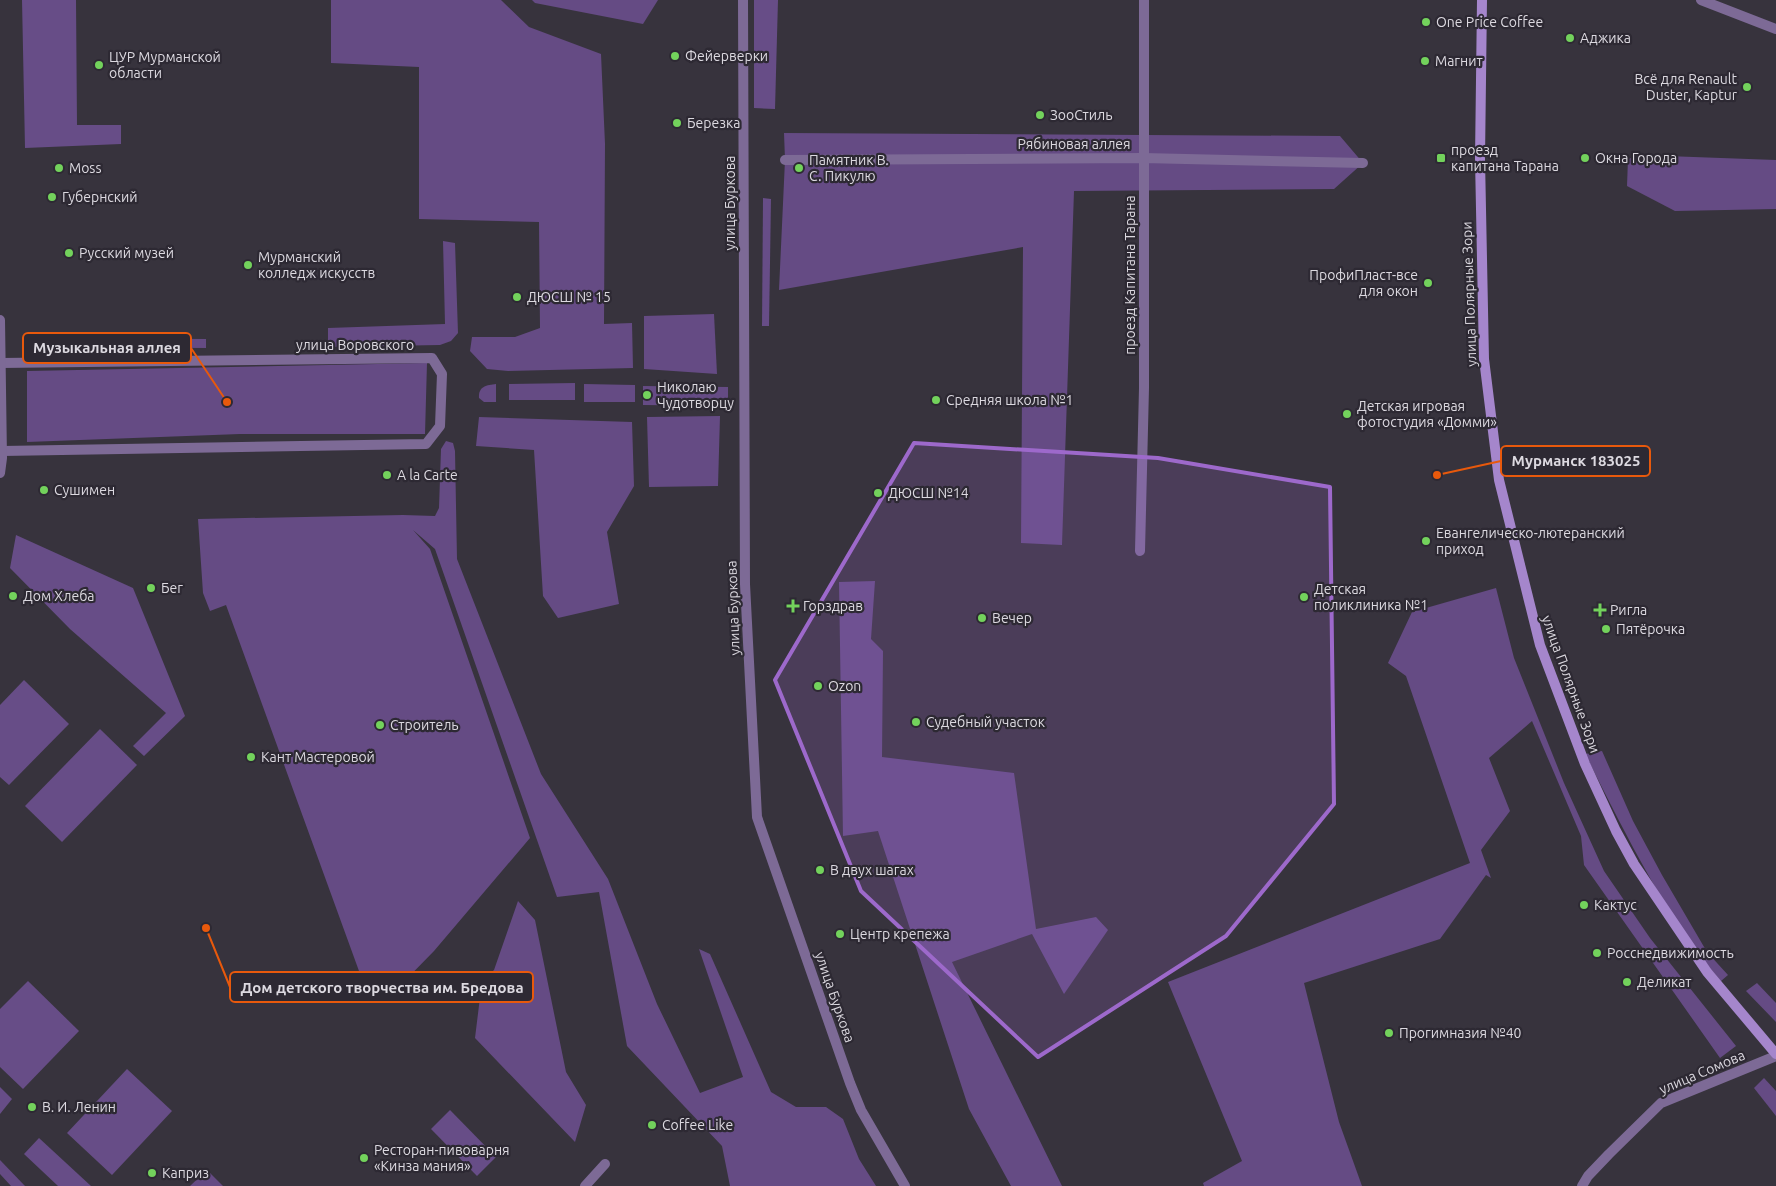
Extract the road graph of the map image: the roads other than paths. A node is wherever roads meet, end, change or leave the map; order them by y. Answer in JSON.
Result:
{"nodes":[{"id":1,"x":743,"y":0,"type":"edge"},
{"id":2,"x":1144,"y":0,"type":"edge"},
{"id":3,"x":1482,"y":0,"type":"edge"},
{"id":4,"x":1701,"y":0,"type":"edge"},
{"id":5,"x":1776,"y":29,"type":"edge"},
{"id":6,"x":1143,"y":158,"type":"junction"},
{"id":7,"x":785,"y":160,"type":"dead end"},
{"id":8,"x":1363,"y":163,"type":"dead end"},
{"id":9,"x":0,"y":320,"type":"edge"},
{"id":10,"x":1,"y":363,"type":"edge"},
{"id":11,"x":1,"y":408,"type":"edge"},
{"id":12,"x":2,"y":451,"type":"junction"},
{"id":13,"x":0,"y":473,"type":"edge"},
{"id":14,"x":1140,"y":551,"type":"dead end"},
{"id":15,"x":1776,"y":1055,"type":"edge"},
{"id":16,"x":606,"y":1164,"type":"dead end"},
{"id":17,"x":585,"y":1186,"type":"edge"},
{"id":18,"x":905,"y":1186,"type":"edge"},
{"id":19,"x":1582,"y":1186,"type":"edge"}],
"edges":[{"from":1,"to":18,"type":"street","name":"улица Буркова"},
{"from":2,"to":6,"type":"street","name":"проезд Капитана Тарана"},
{"from":3,"to":15,"type":"main road","name":"улица Полярные Зори"},
{"from":4,"to":5,"type":"street"},
{"from":6,"to":7,"type":"street","name":"Рябиновая аллея"},
{"from":6,"to":8,"type":"street","name":"Рябиновая аллея"},
{"from":6,"to":14,"type":"street","name":"проезд Капитана Тарана"},
{"from":9,"to":10,"type":"street"},
{"from":10,"to":11,"type":"street"},
{"from":10,"to":12,"type":"street","name":"улица Воровского"},
{"from":11,"to":12,"type":"street"},
{"from":12,"to":13,"type":"street"},
{"from":15,"to":19,"type":"street","name":"улица Сомова"},
{"from":16,"to":17,"type":"street"}]}
